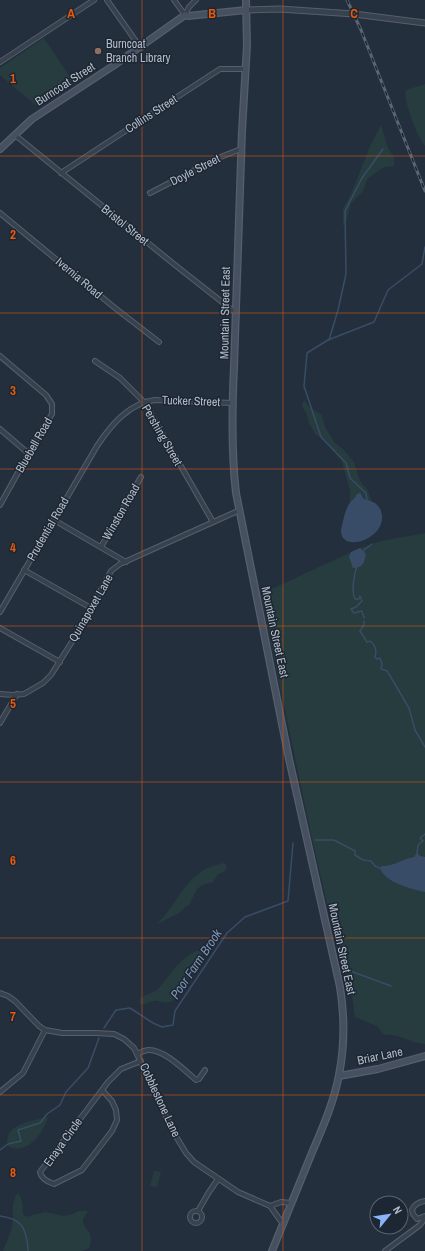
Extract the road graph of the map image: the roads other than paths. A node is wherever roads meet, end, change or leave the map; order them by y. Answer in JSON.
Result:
{"nodes":[{"id":1,"x":94,"y":0,"type":"edge"},
{"id":2,"x":107,"y":0,"type":"edge"},
{"id":3,"x":174,"y":0,"type":"edge"},
{"id":4,"x":196,"y":0,"type":"edge"},
{"id":5,"x":246,"y":0,"type":"edge"},
{"id":6,"x":246,"y":10,"type":"junction"},
{"id":7,"x":185,"y":15,"type":"junction"},
{"id":8,"x":425,"y":23,"type":"edge"},
{"id":9,"x":140,"y":47,"type":"junction"},
{"id":10,"x":0,"y":62,"type":"edge"},
{"id":11,"x":245,"y":69,"type":"junction"},
{"id":12,"x":15,"y":135,"type":"junction"},
{"id":13,"x":0,"y":149,"type":"edge"},
{"id":14,"x":241,"y":149,"type":"junction"},
{"id":15,"x":61,"y":173,"type":"junction"},
{"id":16,"x":150,"y":193,"type":"dead end"},
{"id":17,"x":0,"y":213,"type":"edge"},
{"id":18,"x":236,"y":313,"type":"junction"},
{"id":19,"x":159,"y":342,"type":"dead end"},
{"id":20,"x":0,"y":356,"type":"edge"},
{"id":21,"x":96,"y":361,"type":"dead end"},
{"id":22,"x":144,"y":402,"type":"junction"},
{"id":23,"x":232,"y":403,"type":"junction"},
{"id":24,"x":0,"y":429,"type":"edge"},
{"id":25,"x":96,"y":446,"type":"joint"},
{"id":26,"x":29,"y":454,"type":"junction"},
{"id":27,"x":141,"y":477,"type":"dead end"},
{"id":28,"x":1,"y":503,"type":"edge"},
{"id":29,"x":240,"y":510,"type":"junction"},
{"id":30,"x":54,"y":520,"type":"junction"},
{"id":31,"x":213,"y":522,"type":"junction"},
{"id":32,"x":101,"y":547,"type":"junction"},
{"id":33,"x":126,"y":562,"type":"junction"},
{"id":34,"x":24,"y":570,"type":"junction"},
{"id":35,"x":91,"y":608,"type":"junction"},
{"id":36,"x":0,"y":612,"type":"edge"},
{"id":37,"x":0,"y":628,"type":"edge"},
{"id":38,"x":60,"y":662,"type":"junction"},
{"id":39,"x":0,"y":694,"type":"edge"},
{"id":40,"x":17,"y":694,"type":"junction"},
{"id":41,"x":0,"y":723,"type":"edge"},
{"id":42,"x":0,"y":993,"type":"edge"},
{"id":43,"x":45,"y":1030,"type":"junction"},
{"id":44,"x":137,"y":1054,"type":"junction"},
{"id":45,"x":425,"y":1056,"type":"edge"},
{"id":46,"x":141,"y":1061,"type":"junction"},
{"id":47,"x":205,"y":1070,"type":"dead end"},
{"id":48,"x":339,"y":1076,"type":"junction"},
{"id":49,"x":102,"y":1090,"type":"junction"},
{"id":50,"x":0,"y":1092,"type":"edge"},
{"id":51,"x":218,"y":1179,"type":"junction"},
{"id":52,"x":425,"y":1201,"type":"edge"},
{"id":53,"x":291,"y":1203,"type":"junction"},
{"id":54,"x":270,"y":1206,"type":"junction"},
{"id":55,"x":198,"y":1211,"type":"dead end"},
{"id":56,"x":425,"y":1217,"type":"edge"},
{"id":57,"x":283,"y":1224,"type":"junction"},
{"id":58,"x":272,"y":1251,"type":"edge"},
{"id":59,"x":385,"y":1251,"type":"edge"}],
"edges":[{"from":1,"to":10,"type":"street"},
{"from":2,"to":9,"type":"street"},
{"from":3,"to":7,"type":"street"},
{"from":4,"to":7,"type":"street"},
{"from":5,"to":6,"type":"main road","name":"Mountain Street East"},
{"from":6,"to":7,"type":"main road"},
{"from":6,"to":8,"type":"street"},
{"from":6,"to":11,"type":"main road","name":"Mountain Street East"},
{"from":7,"to":9,"type":"main road","name":"Burncoat Street"},
{"from":9,"to":12,"type":"main road","name":"Burncoat Street"},
{"from":11,"to":14,"type":"main road","name":"Mountain Street East"},
{"from":11,"to":15,"type":"street","name":"Collins Street"},
{"from":12,"to":13,"type":"main road","name":"Burncoat Street"},
{"from":12,"to":15,"type":"street","name":"Bristol Street"},
{"from":14,"to":16,"type":"street","name":"Doyle Street"},
{"from":14,"to":18,"type":"main road","name":"Mountain Street East"},
{"from":15,"to":18,"type":"street","name":"Bristol Street"},
{"from":17,"to":19,"type":"street","name":"Ivernia Road"},
{"from":18,"to":23,"type":"main road","name":"Mountain Street East"},
{"from":20,"to":26,"type":"street","name":"Bluebell Road"},
{"from":21,"to":22,"type":"street","name":"Pershing Street"},
{"from":22,"to":23,"type":"street","name":"Tucker Street"},
{"from":22,"to":25,"type":"street","name":"Tucker Street"},
{"from":22,"to":31,"type":"street","name":"Pershing Street"},
{"from":23,"to":29,"type":"main road","name":"Mountain Street East"},
{"from":24,"to":26,"type":"street"},
{"from":25,"to":30,"type":"street","name":"Prudential Road"},
{"from":26,"to":28,"type":"street","name":"Bluebell Road"},
{"from":27,"to":32,"type":"street","name":"Winston Road"},
{"from":29,"to":31,"type":"street","name":"Quinapoxet Lane"},
{"from":29,"to":48,"type":"main road","name":"Mountain Street East"},
{"from":30,"to":32,"type":"street"},
{"from":30,"to":34,"type":"street","name":"Prudential Road"},
{"from":31,"to":33,"type":"street","name":"Quinapoxet Lane"},
{"from":32,"to":33,"type":"street"},
{"from":33,"to":35,"type":"street","name":"Quinapoxet Lane"},
{"from":34,"to":35,"type":"street"},
{"from":34,"to":36,"type":"street","name":"Prudential Road"},
{"from":35,"to":38,"type":"street","name":"Quinapoxet Lane"},
{"from":37,"to":38,"type":"street"},
{"from":38,"to":40,"type":"street","name":"Quinapoxet Lane"},
{"from":39,"to":40,"type":"street","name":"Quinapoxet Lane"},
{"from":40,"to":41,"type":"street"},
{"from":42,"to":43,"type":"street","name":"Cobblestone Lane"},
{"from":43,"to":44,"type":"street","name":"Cobblestone Lane"},
{"from":43,"to":50,"type":"street"},
{"from":44,"to":46,"type":"street","name":"Cobblestone Lane"},
{"from":44,"to":47,"type":"street"},
{"from":45,"to":48,"type":"main road","name":"Briar Lane"},
{"from":46,"to":49,"type":"street","name":"Enaya Circle"},
{"from":46,"to":51,"type":"street","name":"Cobblestone Lane"},
{"from":48,"to":53,"type":"main road","name":"Mountain Street East"},
{"from":49,"to":49,"type":"street","name":"Enaya Circle"},
{"from":51,"to":54,"type":"street","name":"Cobblestone Lane"},
{"from":51,"to":55,"type":"street"},
{"from":52,"to":56,"type":"street"},
{"from":53,"to":54,"type":"street"},
{"from":53,"to":57,"type":"main road","name":"Mountain Street East"},
{"from":54,"to":57,"type":"street"},
{"from":56,"to":59,"type":"street"},
{"from":57,"to":58,"type":"main road","name":"Mountain Street East"}]}
